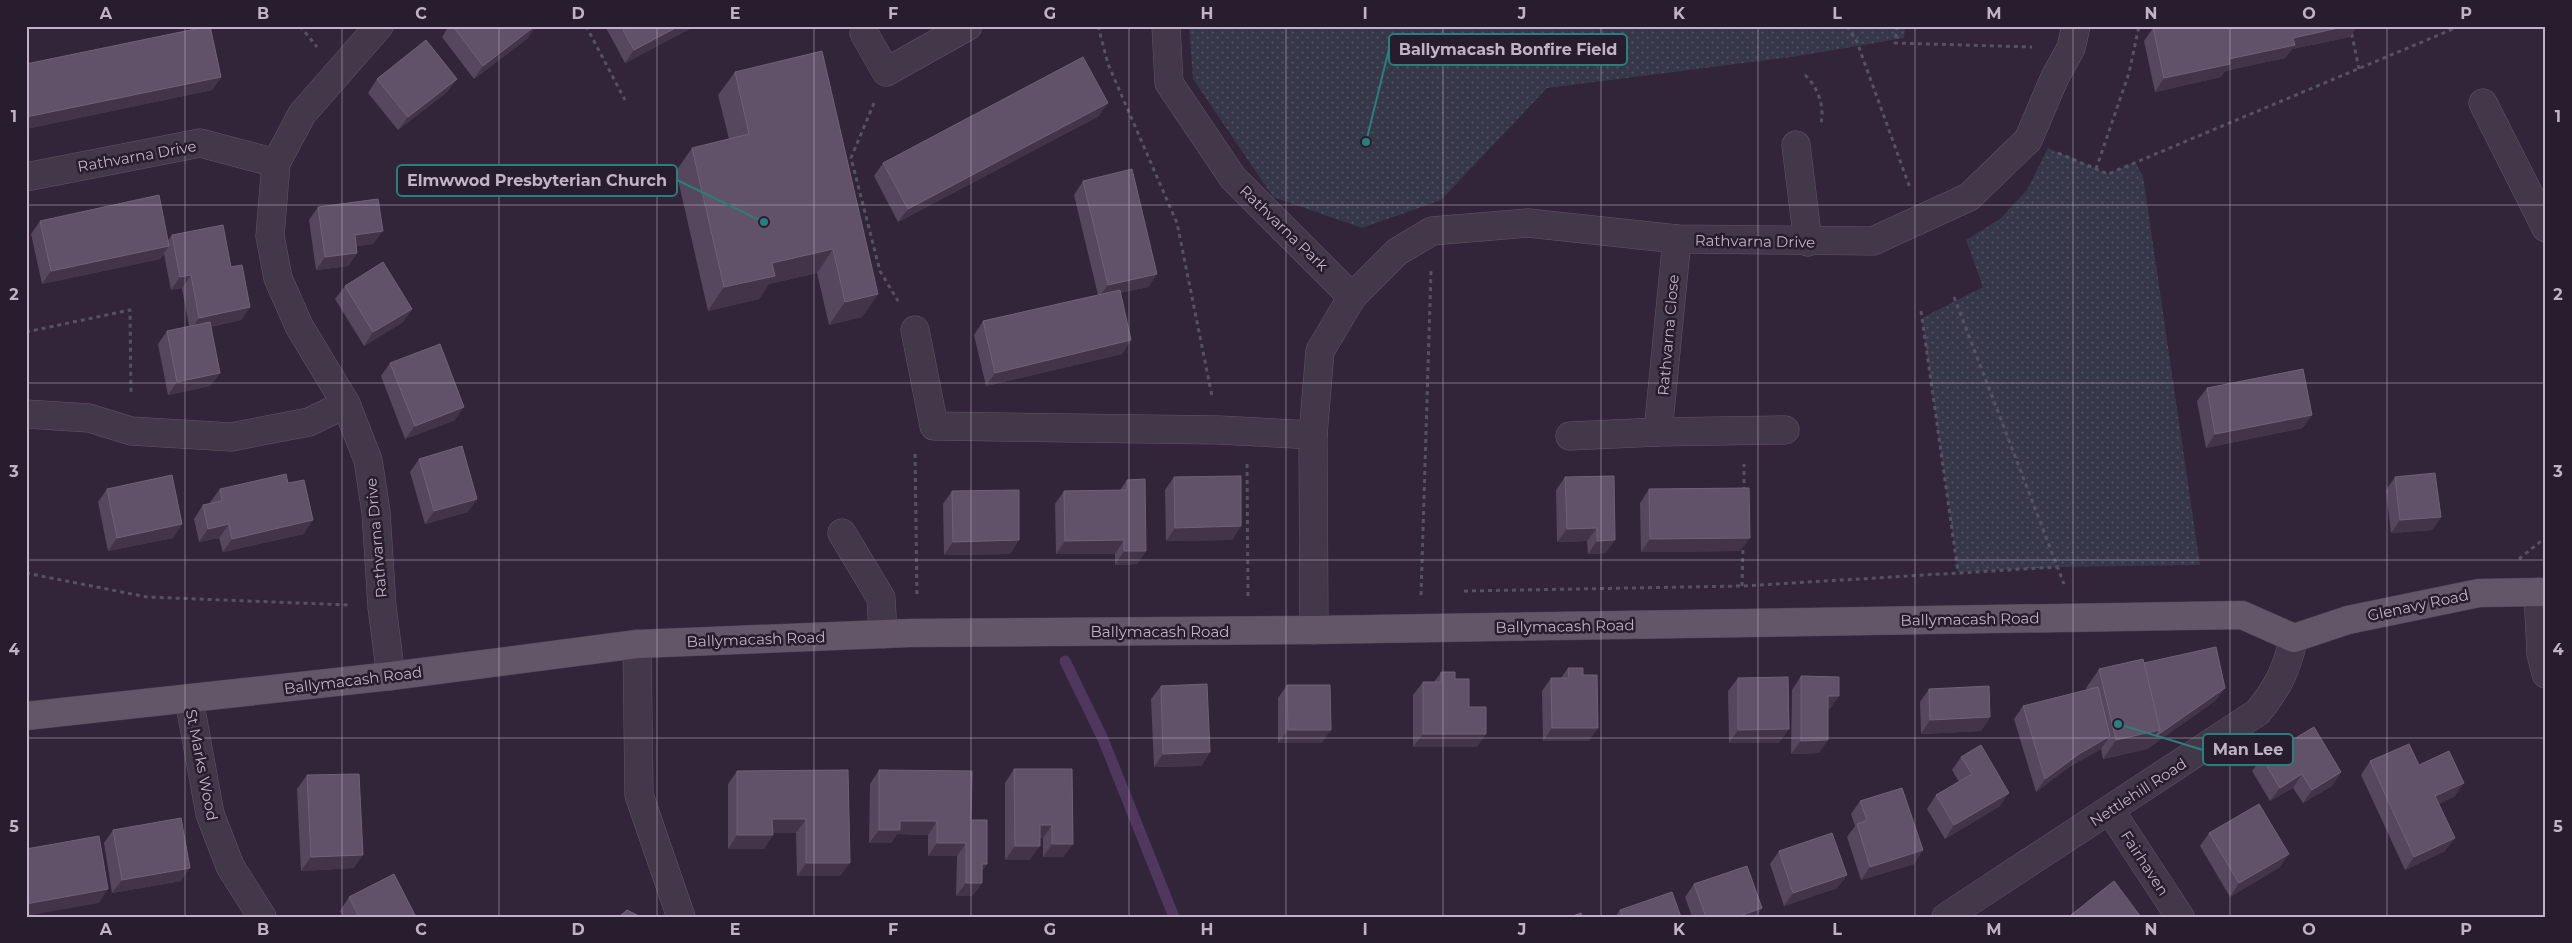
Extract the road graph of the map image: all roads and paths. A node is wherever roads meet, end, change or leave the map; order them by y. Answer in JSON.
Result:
{"nodes":[{"id":1,"x":379,"y":26,"type":"edge"},
{"id":2,"x":586,"y":26,"type":"edge"},
{"id":3,"x":968,"y":26,"type":"edge"},
{"id":4,"x":1098,"y":26,"type":"edge"},
{"id":5,"x":1166,"y":26,"type":"edge"},
{"id":6,"x":1847,"y":26,"type":"edge"},
{"id":7,"x":1897,"y":26,"type":"edge"},
{"id":8,"x":2139,"y":26,"type":"edge"},
{"id":9,"x":2350,"y":26,"type":"edge"},
{"id":10,"x":2460,"y":26,"type":"edge"},
{"id":11,"x":864,"y":33,"type":"dead end"},
{"id":12,"x":2073,"y":37,"type":"edge"},
{"id":13,"x":2358,"y":69,"type":"junction"},
{"id":14,"x":886,"y":72,"type":"junction"},
{"id":15,"x":625,"y":100,"type":"dead end"},
{"id":16,"x":2482,"y":103,"type":"dead end"},
{"id":17,"x":2028,"y":140,"type":"junction"},
{"id":18,"x":1796,"y":145,"type":"dead end"},
{"id":19,"x":276,"y":163,"type":"junction"},
{"id":20,"x":2096,"y":169,"type":"junction"},
{"id":21,"x":26,"y":177,"type":"edge"},
{"id":22,"x":1923,"y":219,"type":"junction"},
{"id":23,"x":2546,"y":228,"type":"edge"},
{"id":24,"x":1432,"y":231,"type":"junction"},
{"id":25,"x":1677,"y":239,"type":"junction"},
{"id":26,"x":1808,"y":242,"type":"junction"},
{"id":27,"x":1352,"y":297,"type":"junction"},
{"id":28,"x":1954,"y":297,"type":"dead end"},
{"id":29,"x":1921,"y":311,"type":"dead end"},
{"id":30,"x":915,"y":330,"type":"joint"},
{"id":31,"x":26,"y":332,"type":"edge"},
{"id":32,"x":346,"y":404,"type":"junction"},
{"id":33,"x":26,"y":414,"type":"edge"},
{"id":34,"x":934,"y":426,"type":"junction"},
{"id":35,"x":1218,"y":430,"type":"junction"},
{"id":36,"x":1785,"y":430,"type":"dead end"},
{"id":37,"x":131,"y":431,"type":"junction"},
{"id":38,"x":1745,"y":431,"type":"junction"},
{"id":39,"x":1246,"y":432,"type":"junction"},
{"id":40,"x":1658,"y":432,"type":"junction"},
{"id":41,"x":1313,"y":435,"type":"junction"},
{"id":42,"x":1570,"y":436,"type":"dead end"},
{"id":43,"x":1744,"y":499,"type":"edge"},
{"id":44,"x":842,"y":533,"type":"dead end"},
{"id":45,"x":1743,"y":537,"type":"edge"},
{"id":46,"x":2058,"y":567,"type":"junction"},
{"id":47,"x":1958,"y":572,"type":"junction"},
{"id":48,"x":26,"y":573,"type":"edge"},
{"id":49,"x":1742,"y":586,"type":"junction"},
{"id":50,"x":1421,"y":592,"type":"junction"},
{"id":51,"x":1431,"y":592,"type":"dead end"},
{"id":52,"x":1460,"y":592,"type":"dead end"},
{"id":53,"x":2542,"y":592,"type":"edge"},
{"id":54,"x":382,"y":607,"type":"junction"},
{"id":55,"x":2077,"y":617,"type":"junction"},
{"id":56,"x":1420,"y":628,"type":"junction"},
{"id":57,"x":1314,"y":630,"type":"junction"},
{"id":58,"x":1248,"y":631,"type":"junction"},
{"id":59,"x":917,"y":633,"type":"junction"},
{"id":60,"x":883,"y":634,"type":"junction"},
{"id":61,"x":2294,"y":638,"type":"junction"},
{"id":62,"x":638,"y":644,"type":"junction"},
{"id":63,"x":2546,"y":674,"type":"edge"},
{"id":64,"x":391,"y":676,"type":"junction"},
{"id":65,"x":189,"y":699,"type":"junction"},
{"id":66,"x":26,"y":716,"type":"edge"},
{"id":67,"x":2110,"y":810,"type":"junction"},
{"id":68,"x":254,"y":914,"type":"edge"},
{"id":69,"x":681,"y":917,"type":"edge"},
{"id":70,"x":1946,"y":917,"type":"edge"},
{"id":71,"x":2180,"y":917,"type":"edge"}],
"edges":[{"from":1,"to":19,"type":"street","name":"Rathvarna Drive"},
{"from":2,"to":15,"type":"path"},
{"from":3,"to":14,"type":"street"},
{"from":4,"to":35,"type":"path"},
{"from":5,"to":27,"type":"street","name":"Rathvarna Park"},
{"from":6,"to":22,"type":"path"},
{"from":7,"to":12,"type":"path"},
{"from":8,"to":20,"type":"path"},
{"from":9,"to":13,"type":"path"},
{"from":10,"to":13,"type":"path"},
{"from":11,"to":14,"type":"street"},
{"from":12,"to":17,"type":"street","name":"Rathvarna Drive"},
{"from":13,"to":20,"type":"path"},
{"from":14,"to":30,"type":"path"},
{"from":16,"to":23,"type":"street"},
{"from":17,"to":20,"type":"path"},
{"from":17,"to":22,"type":"street","name":"Rathvarna Drive"},
{"from":18,"to":26,"type":"street"},
{"from":19,"to":21,"type":"street","name":"Rathvarna Drive"},
{"from":19,"to":32,"type":"street","name":"Rathvarna Drive"},
{"from":22,"to":26,"type":"street","name":"Rathvarna Drive"},
{"from":24,"to":25,"type":"street","name":"Rathvarna Drive"},
{"from":24,"to":27,"type":"street","name":"Rathvarna Drive"},
{"from":24,"to":50,"type":"path"},
{"from":25,"to":26,"type":"street","name":"Rathvarna Drive"},
{"from":25,"to":40,"type":"street","name":"Rathvarna Close"},
{"from":27,"to":41,"type":"street"},
{"from":28,"to":46,"type":"path"},
{"from":29,"to":47,"type":"path"},
{"from":30,"to":34,"type":"street"},
{"from":31,"to":37,"type":"path"},
{"from":32,"to":37,"type":"street"},
{"from":32,"to":54,"type":"street","name":"Rathvarna Drive"},
{"from":33,"to":37,"type":"street"},
{"from":34,"to":35,"type":"street"},
{"from":34,"to":59,"type":"path"},
{"from":35,"to":39,"type":"street"},
{"from":36,"to":38,"type":"street"},
{"from":38,"to":40,"type":"street"},
{"from":38,"to":43,"type":"path"},
{"from":39,"to":41,"type":"street"},
{"from":39,"to":58,"type":"path"},
{"from":40,"to":42,"type":"street"},
{"from":41,"to":57,"type":"street"},
{"from":44,"to":60,"type":"street"},
{"from":45,"to":49,"type":"path"},
{"from":46,"to":47,"type":"path"},
{"from":46,"to":55,"type":"path"},
{"from":47,"to":49,"type":"path"},
{"from":48,"to":54,"type":"path"},
{"from":49,"to":52,"type":"path"},
{"from":50,"to":51,"type":"path"},
{"from":50,"to":56,"type":"path"},
{"from":53,"to":61,"type":"main road","name":"Glenavy Road"},
{"from":53,"to":63,"type":"street"},
{"from":54,"to":64,"type":"street","name":"Rathvarna Drive"},
{"from":55,"to":56,"type":"main road","name":"Ballymacash Road"},
{"from":55,"to":61,"type":"main road","name":"Ballymacash Road"},
{"from":56,"to":57,"type":"main road","name":"Ballymacash Road"},
{"from":57,"to":58,"type":"main road","name":"Ballymacash Road"},
{"from":58,"to":59,"type":"main road","name":"Ballymacash Road"},
{"from":59,"to":60,"type":"main road","name":"Ballymacash Road"},
{"from":60,"to":62,"type":"main road","name":"Ballymacash Road"},
{"from":61,"to":67,"type":"street","name":"Nettlehill Road"},
{"from":62,"to":64,"type":"main road","name":"Ballymacash Road"},
{"from":62,"to":69,"type":"street"},
{"from":64,"to":65,"type":"main road","name":"Ballymacash Road"},
{"from":65,"to":66,"type":"main road","name":"Ballymacash Road"},
{"from":65,"to":68,"type":"street","name":"St Marks Wood"},
{"from":67,"to":70,"type":"street","name":"Nettlehill Road"},
{"from":67,"to":71,"type":"street","name":"Fairhaven"}]}
